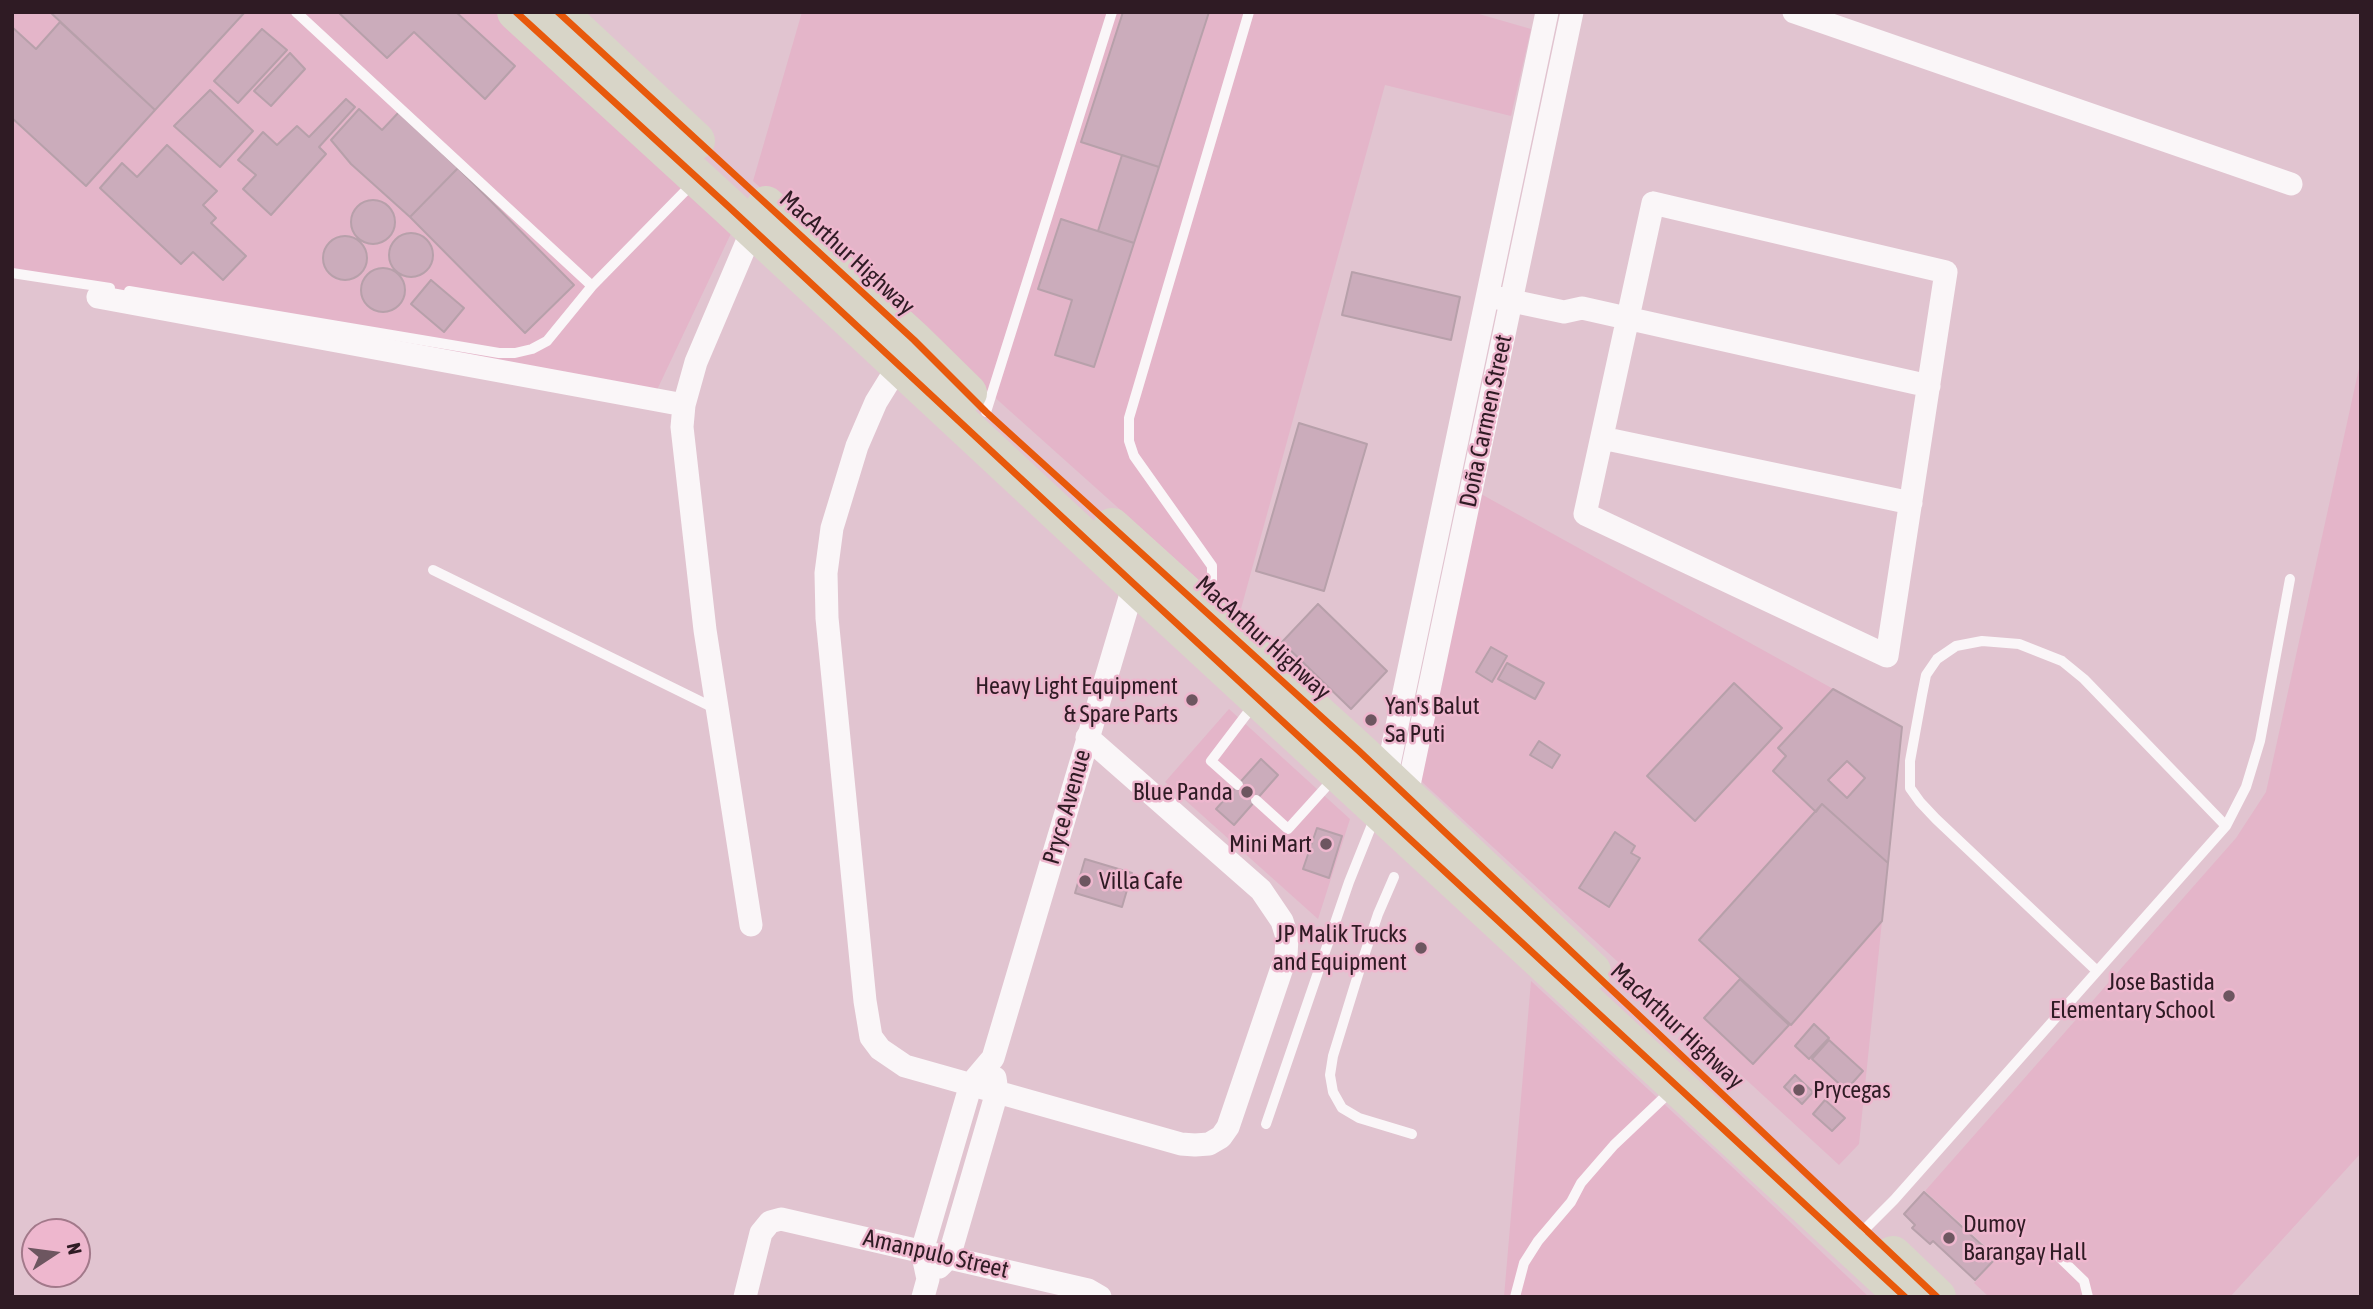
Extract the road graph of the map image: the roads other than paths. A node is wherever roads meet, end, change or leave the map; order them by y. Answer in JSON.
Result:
{"nodes":[{"id":1,"x":296,"y":12,"type":"edge"},
{"id":2,"x":516,"y":12,"type":"edge"},
{"id":3,"x":558,"y":12,"type":"edge"},
{"id":4,"x":1112,"y":12,"type":"edge"},
{"id":5,"x":1250,"y":12,"type":"edge"},
{"id":6,"x":1547,"y":12,"type":"edge"},
{"id":7,"x":1572,"y":12,"type":"edge"},
{"id":8,"x":1794,"y":12,"type":"edge"},
{"id":9,"x":698,"y":178,"type":"junction"},
{"id":10,"x":2291,"y":184,"type":"dead end"},
{"id":11,"x":753,"y":228,"type":"junction"},
{"id":12,"x":12,"y":273,"type":"edge"},
{"id":13,"x":592,"y":286,"type":"junction"},
{"id":14,"x":1490,"y":288,"type":"junction"},
{"id":15,"x":1513,"y":293,"type":"junction"},
{"id":16,"x":98,"y":297,"type":"dead end"},
{"id":17,"x":1628,"y":318,"type":"junction"},
{"id":18,"x":907,"y":352,"type":"junction"},
{"id":19,"x":1928,"y":386,"type":"junction"},
{"id":20,"x":965,"y":403,"type":"junction"},
{"id":21,"x":684,"y":405,"type":"junction"},
{"id":22,"x":1602,"y":438,"type":"junction"},
{"id":23,"x":1910,"y":503,"type":"junction"},
{"id":24,"x":433,"y":570,"type":"dead end"},
{"id":25,"x":1138,"y":570,"type":"junction"},
{"id":26,"x":2290,"y":579,"type":"dead end"},
{"id":27,"x":1200,"y":606,"type":"junction"},
{"id":28,"x":1258,"y":698,"type":"junction"},
{"id":29,"x":718,"y":710,"type":"junction"},
{"id":30,"x":1087,"y":737,"type":"junction"},
{"id":31,"x":1338,"y":773,"type":"junction"},
{"id":32,"x":1238,"y":785,"type":"dead end"},
{"id":33,"x":1256,"y":800,"type":"dead end"},
{"id":34,"x":1392,"y":803,"type":"junction"},
{"id":35,"x":2226,"y":826,"type":"junction"},
{"id":36,"x":1394,"y":877,"type":"dead end"},
{"id":37,"x":751,"y":925,"type":"dead end"},
{"id":38,"x":2098,"y":971,"type":"junction"},
{"id":39,"x":993,"y":1058,"type":"junction"},
{"id":40,"x":1686,"y":1077,"type":"junction"},
{"id":41,"x":971,"y":1084,"type":"junction"},
{"id":42,"x":997,"y":1092,"type":"junction"},
{"id":43,"x":1266,"y":1124,"type":"dead end"},
{"id":44,"x":1412,"y":1134,"type":"dead end"},
{"id":45,"x":1865,"y":1229,"type":"junction"},
{"id":46,"x":922,"y":1251,"type":"junction"},
{"id":47,"x":2055,"y":1253,"type":"dead end"},
{"id":48,"x":949,"y":1257,"type":"junction"},
{"id":49,"x":925,"y":1288,"type":"edge"},
{"id":50,"x":745,"y":1297,"type":"edge"},
{"id":51,"x":1100,"y":1297,"type":"edge"},
{"id":52,"x":1515,"y":1297,"type":"edge"},
{"id":53,"x":1905,"y":1297,"type":"edge"},
{"id":54,"x":1937,"y":1297,"type":"edge"},
{"id":55,"x":2088,"y":1297,"type":"edge"}],
"edges":[{"from":1,"to":13,"type":"lane"},
{"from":2,"to":9,"type":"highway","name":"MacArthur Highway"},
{"from":3,"to":18,"type":"highway","name":"MacArthur Highway"},
{"from":4,"to":20,"type":"lane"},
{"from":5,"to":27,"type":"lane"},
{"from":6,"to":14,"type":"street","name":"Doña Carmen Street"},
{"from":7,"to":15,"type":"street","name":"Doña Carmen Street"},
{"from":8,"to":10,"type":"street"},
{"from":9,"to":11,"type":"highway","name":"MacArthur Highway"},
{"from":9,"to":13,"type":"lane"},
{"from":11,"to":18,"type":"highway","name":"MacArthur Highway"},
{"from":11,"to":21,"type":"street"},
{"from":12,"to":13,"type":"lane"},
{"from":14,"to":15,"type":"street"},
{"from":14,"to":34,"type":"street","name":"Doña Carmen Street"},
{"from":15,"to":17,"type":"street"},
{"from":15,"to":34,"type":"street","name":"Doña Carmen Street"},
{"from":16,"to":21,"type":"street"},
{"from":17,"to":19,"type":"street"},
{"from":17,"to":19,"type":"street"},
{"from":17,"to":22,"type":"street"},
{"from":18,"to":20,"type":"highway","name":"MacArthur Highway"},
{"from":18,"to":41,"type":"street"},
{"from":19,"to":23,"type":"street"},
{"from":20,"to":25,"type":"highway","name":"MacArthur Highway"},
{"from":21,"to":29,"type":"street"},
{"from":22,"to":23,"type":"street"},
{"from":22,"to":23,"type":"street"},
{"from":24,"to":29,"type":"lane"},
{"from":25,"to":27,"type":"highway","name":"MacArthur Highway"},
{"from":25,"to":28,"type":"highway","name":"MacArthur Highway"},
{"from":25,"to":30,"type":"street","name":"Pryce Avenue"},
{"from":26,"to":35,"type":"lane"},
{"from":27,"to":34,"type":"highway","name":"MacArthur Highway"},
{"from":28,"to":31,"type":"highway","name":"MacArthur Highway"},
{"from":28,"to":32,"type":"lane"},
{"from":29,"to":37,"type":"street"},
{"from":30,"to":39,"type":"street","name":"Pryce Avenue"},
{"from":30,"to":42,"type":"street"},
{"from":31,"to":33,"type":"lane"},
{"from":31,"to":34,"type":"highway","name":"MacArthur Highway"},
{"from":34,"to":40,"type":"highway","name":"MacArthur Highway"},
{"from":34,"to":43,"type":"lane"},
{"from":35,"to":38,"type":"lane"},
{"from":35,"to":38,"type":"lane"},
{"from":36,"to":44,"type":"lane"},
{"from":38,"to":45,"type":"lane"},
{"from":39,"to":41,"type":"street","name":"Pryce Avenue"},
{"from":39,"to":42,"type":"street","name":"Pryce Avenue"},
{"from":40,"to":45,"type":"highway","name":"MacArthur Highway"},
{"from":40,"to":52,"type":"lane"},
{"from":40,"to":53,"type":"highway","name":"MacArthur Highway"},
{"from":41,"to":42,"type":"street"},
{"from":41,"to":46,"type":"street","name":"Pryce Avenue"},
{"from":42,"to":48,"type":"street","name":"Pryce Avenue"},
{"from":45,"to":54,"type":"highway","name":"MacArthur Highway"},
{"from":46,"to":48,"type":"street","name":"Amanpulo Street"},
{"from":46,"to":49,"type":"street","name":"Pryce Avenue"},
{"from":46,"to":50,"type":"street","name":"Amanpulo Street"},
{"from":47,"to":55,"type":"lane"},
{"from":48,"to":49,"type":"street","name":"Pryce Avenue"},
{"from":48,"to":51,"type":"street","name":"Amanpulo Street"}]}
